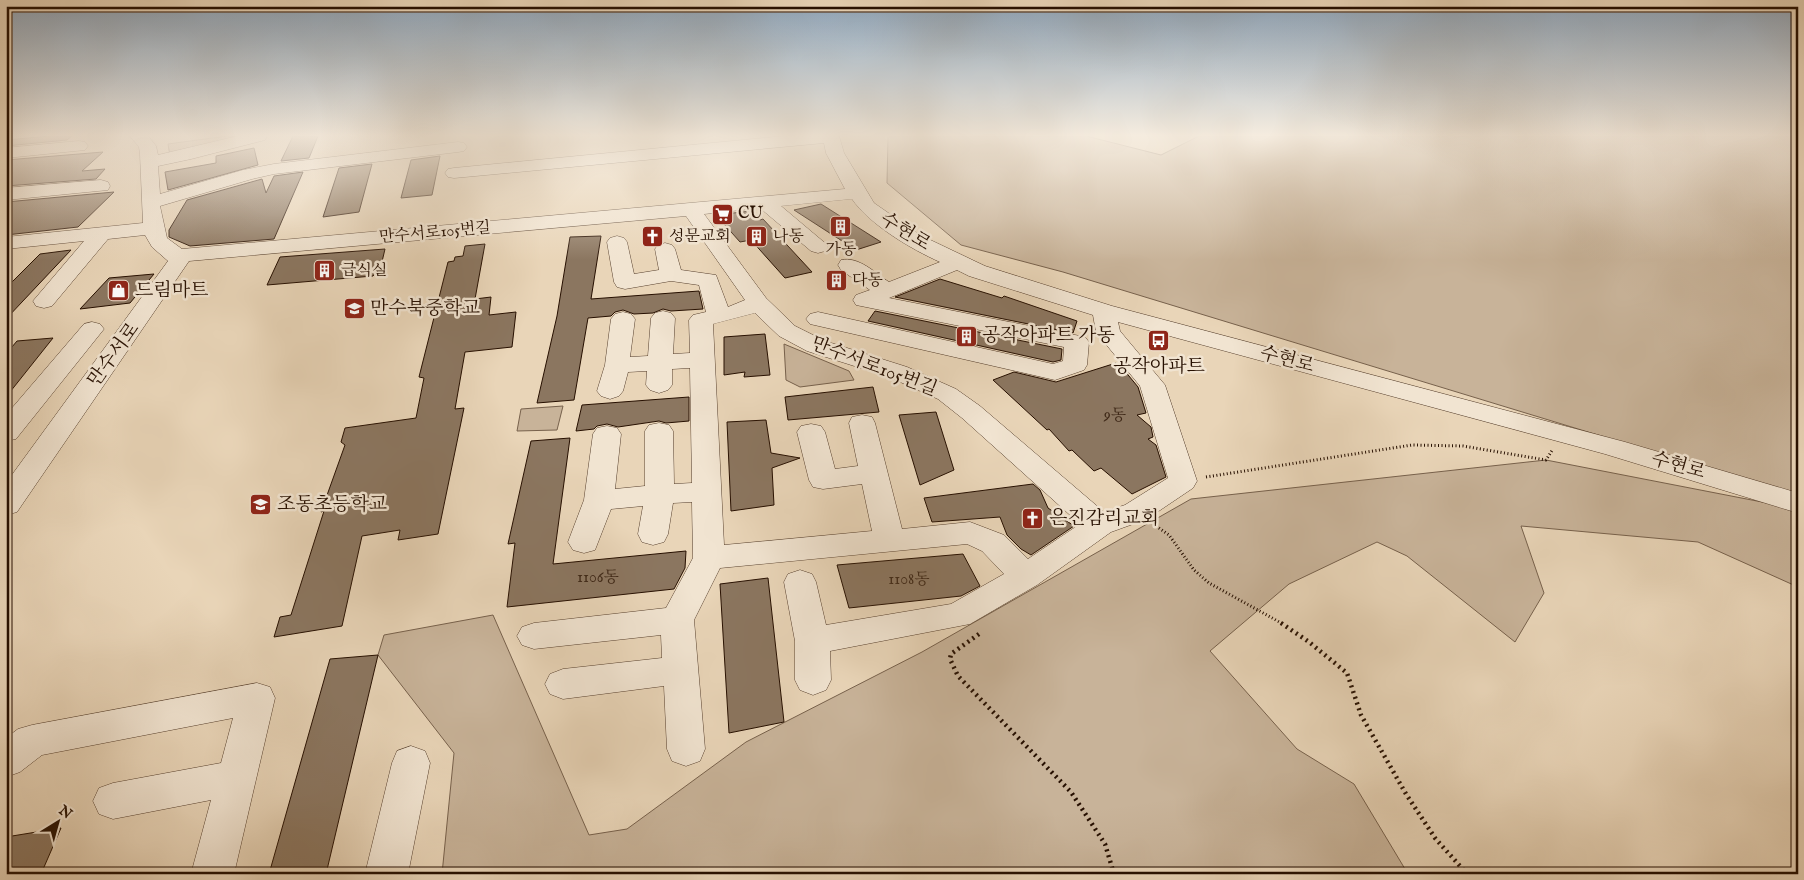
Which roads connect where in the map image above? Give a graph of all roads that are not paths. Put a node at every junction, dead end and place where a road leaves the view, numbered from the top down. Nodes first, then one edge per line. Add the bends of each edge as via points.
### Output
1 (151, 177) edge
2 (239, 177) edge
3 (453, 177) edge
4 (470, 177) edge
5 (848, 177) edge
6 (101, 186) dead end
7 (857, 193) junction
8 (6, 194) edge
9 (152, 202) junction
10 (764, 202) junction
11 (692, 210) junction
12 (154, 228) junction
13 (102, 234) junction
14 (617, 242) dead end
15 (6, 243) edge
16 (818, 247) dead end
17 (665, 248) dead end
18 (178, 256) junction
19 (958, 262) junction
20 (849, 265) dead end
21 (671, 275) junction
22 (887, 291) junction
23 (866, 300) junction
24 (44, 301) dead end
25 (758, 303) junction
26 (1104, 311) junction
27 (719, 316) junction
28 (663, 318) dead end
29 (623, 319) dead end
30 (818, 319) junction
31 (92, 329) dead end
32 (787, 331) junction
33 (702, 360) junction
34 (617, 365) junction
35 (660, 374) junction
36 (610, 391) dead end
37 (862, 422) dead end
38 (659, 431) dead end
39 (811, 432) dead end
40 (6, 433) edge
41 (607, 434) dead end
42 (874, 473) junction
43 (707, 491) junction
44 (660, 495) junction
45 (599, 500) junction
46 (1798, 503) edge
47 (6, 505) edge
48 (1100, 525) junction
49 (653, 534) dead end
50 (890, 541) junction
51 (584, 542) dead end
52 (709, 558) junction
53 (1026, 577) junction
54 (800, 582) dead end
55 (677, 620) junction
56 (534, 636) dead end
57 (812, 641) junction
58 (680, 670) junction
59 (813, 680) dead end
60 (563, 684) dead end
61 (686, 749) dead end
62 (6, 760) edge
63 (411, 763) dead end
64 (237, 776) junction
65 (112, 801) dead end
66 (208, 873) edge
67 (386, 874) edge

1 - 9 street
2 - 9 street
3 - 4 street via 452,181
5 - 7 street, 수현로
6 - 8 street
7 - 10 street, 만수서로105번길
7 - 19 street, 수현로 via 867,207 888,222
9 - 12 street
10 - 11 street, 만수서로105번길
10 - 16 street
11 - 18 street, 만수서로105번길
11 - 25 street, 만수서로105번길
12 - 13 street
12 - 18 street via 161,244
13 - 15 street
13 - 24 street
14 - 21 street via 625,282
17 - 21 street
18 - 47 street, 만수서로 via 177,267
19 - 22 street
19 - 26 street, 수현로
20 - 22 street
21 - 27 street via 708,280
22 - 23 street
23 - 30 street
23 - 30 street via 1077,342 1075,365 1055,372
25 - 27 street
25 - 32 street, 만수서로105번길
26 - 46 street, 수현로 via 1561,433
26 - 48 street via 1108,332 1152,385 1183,481 1136,512
27 - 33 street via 701,320
28 - 35 street
29 - 34 street
30 - 32 street
31 - 40 street
32 - 48 street, 만수서로105번길 via 816,346 898,372 947,394
33 - 35 street
33 - 43 street
34 - 35 street
34 - 36 street
37 - 42 street
38 - 44 street
39 - 42 street via 823,480
41 - 45 street
42 - 50 street
43 - 44 street
43 - 52 street
44 - 45 street
44 - 49 street
45 - 51 street
48 - 53 street
50 - 52 street
50 - 53 street via 970,533 992,544
52 - 55 street
53 - 57 street via 958,615
54 - 57 street
55 - 56 street
55 - 58 street
57 - 59 street
58 - 60 street
58 - 61 street
62 - 64 street via 32,741 257,698
63 - 67 street
64 - 65 street
64 - 66 street

